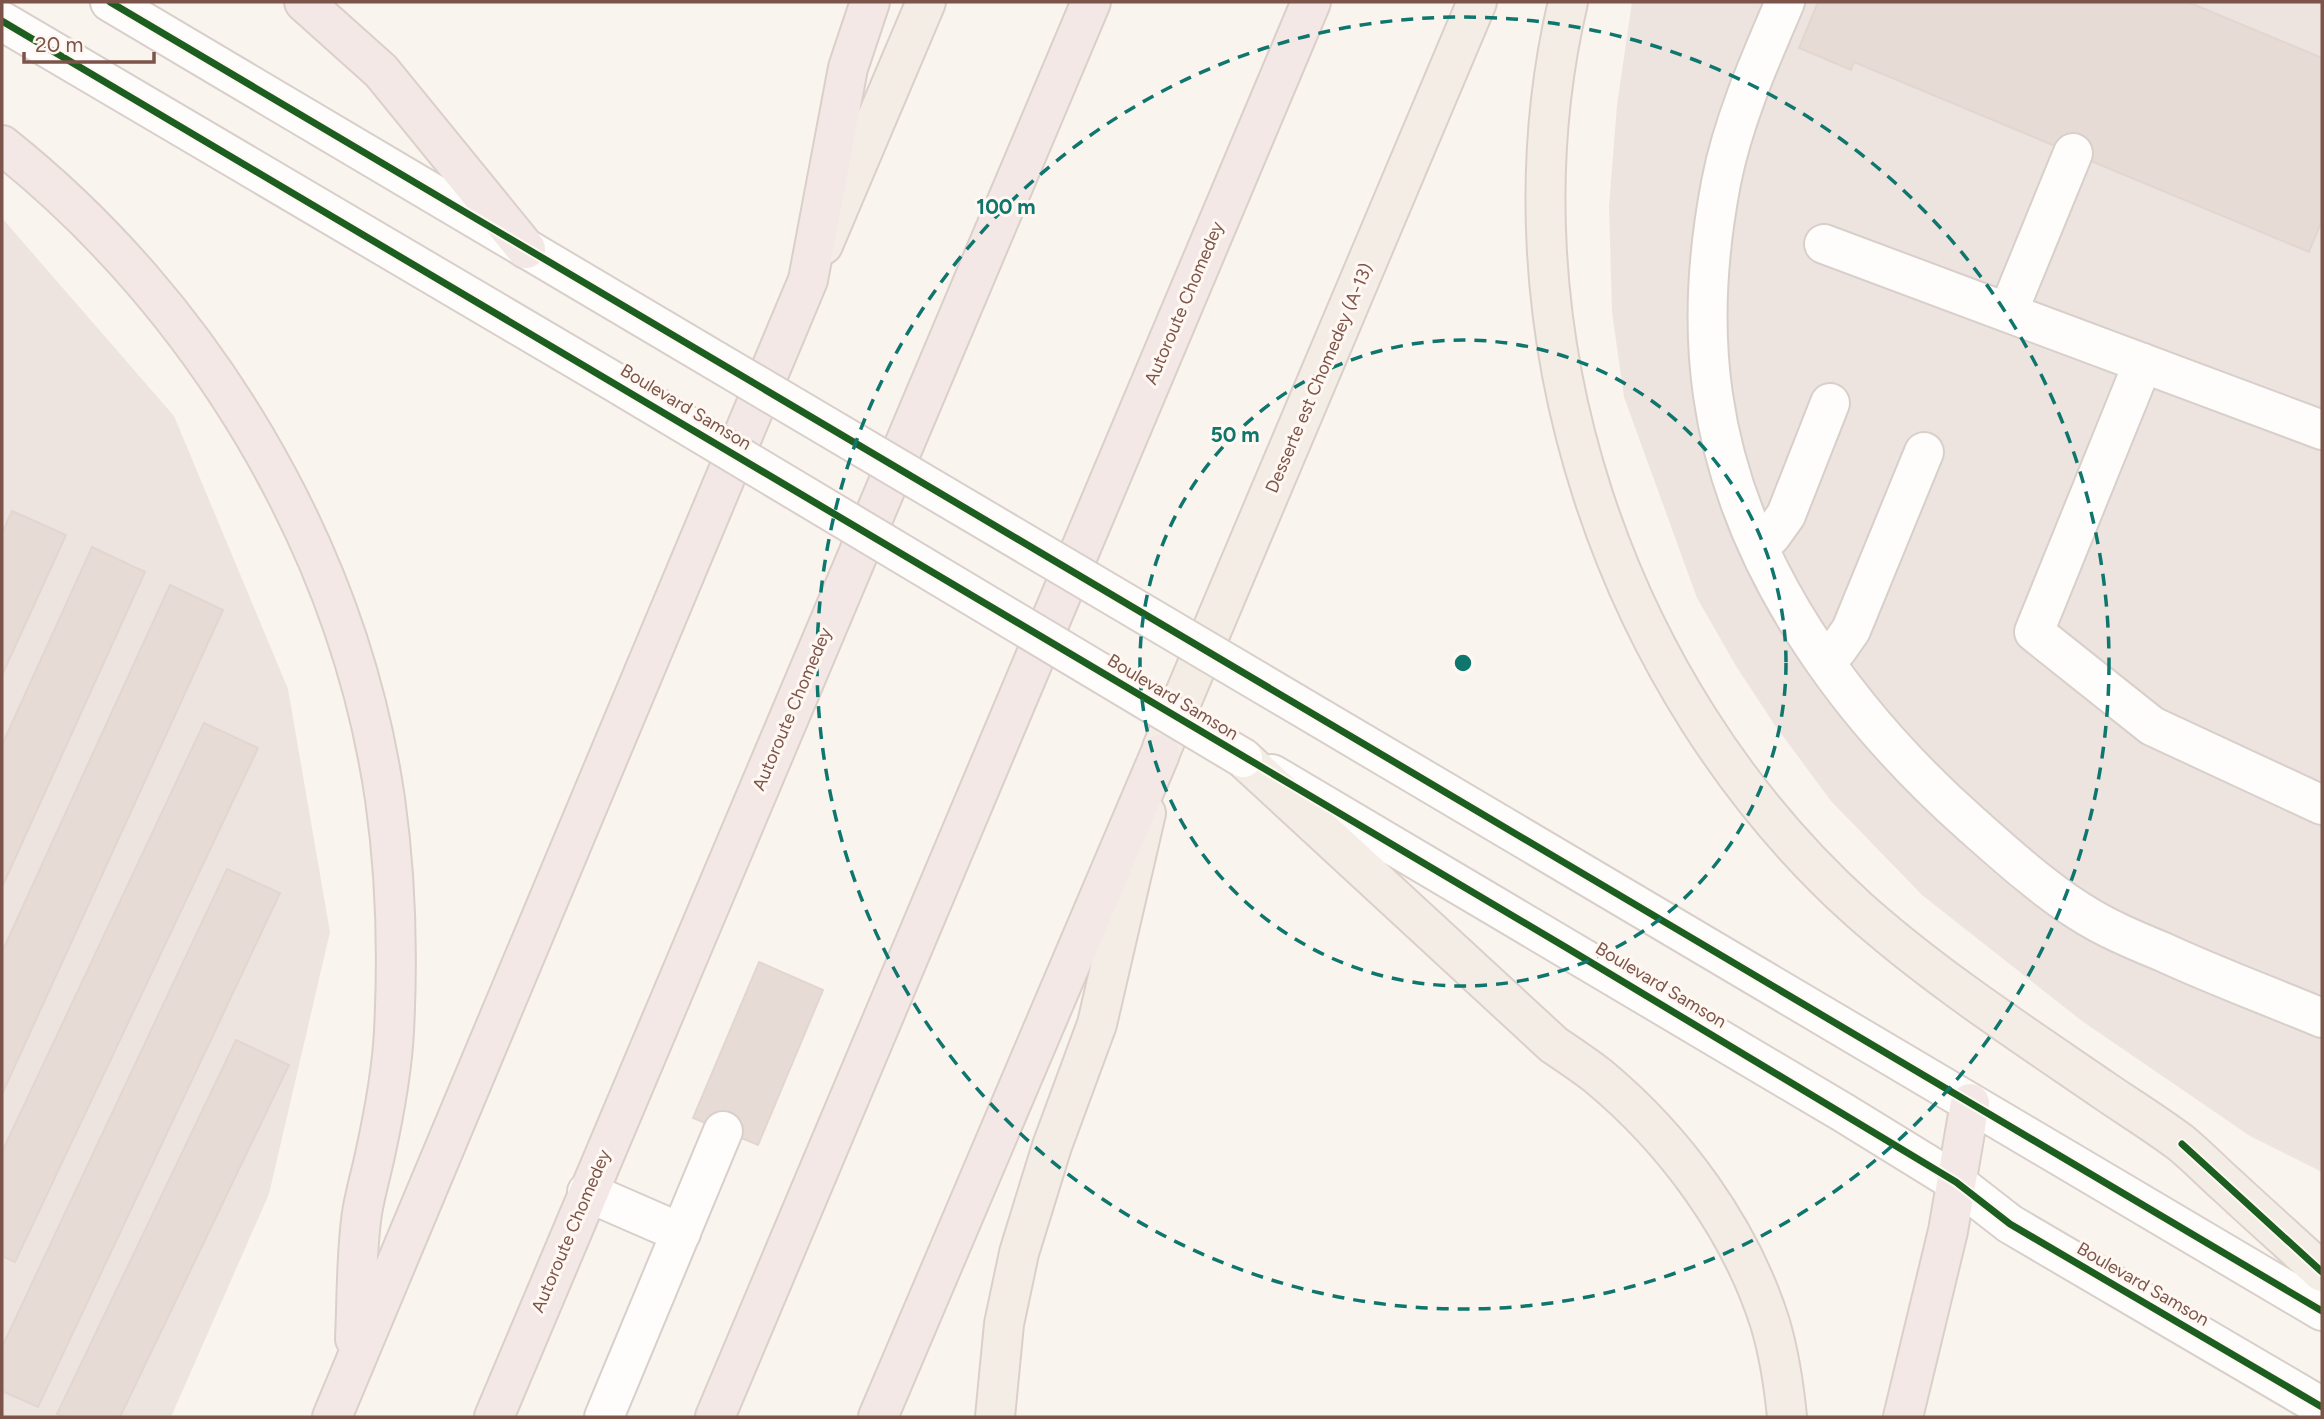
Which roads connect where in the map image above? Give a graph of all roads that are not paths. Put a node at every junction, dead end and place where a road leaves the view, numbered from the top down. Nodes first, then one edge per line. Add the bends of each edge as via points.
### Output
1 (110, 2) edge
2 (304, 2) edge
3 (870, 2) edge
4 (926, 2) edge
5 (1091, 2) edge
6 (1311, 2) edge
7 (1477, 2) edge
8 (1568, 2) edge
9 (1785, 2) edge
10 (2, 21) edge
11 (2, 145) edge
12 (2073, 153) dead end
13 (1824, 244) dead end
14 (526, 248) junction
15 (808, 280) junction
16 (2008, 312) junction
17 (2143, 363) junction
18 (1830, 403) dead end
19 (2322, 430) edge
20 (1924, 452) dead end
21 (1758, 544) junction
22 (1825, 662) junction
23 (1160, 754) junction
24 (1243, 758) joint
25 (1288, 791) junction
26 (2321, 800) edge
27 (2322, 1018) edge
28 (1970, 1103) junction
29 (723, 1131) dead end
30 (1956, 1182) junction
31 (587, 1192) junction
32 (681, 1233) junction
33 (2322, 1272) edge
34 (2322, 1311) edge
35 (354, 1366) junction
36 (2322, 1407) edge
37 (332, 1417) edge
38 (494, 1417) edge
39 (604, 1417) edge
40 (715, 1417) edge
41 (878, 1417) edge
42 (995, 1417) edge
43 (1787, 1417) edge
44 (1903, 1417) edge

1 - 14 street
2 - 14 highway via 381,71
3 - 15 highway via 848,68
4 - 15 main road
5 - 31 highway, Autoroute Chomedey
6 - 40 highway, Autoroute Chomedey
7 - 23 main road, Desserte est Chomedey (A-13)
8 - 33 main road via 1548,153 1548,261 1557,342 1572,420 1598,510 1631,594 1667,667 1765,814 1860,911 1993,1013 2182,1144
9 - 21 street via 1734,132 1721,182 1709,294 1713,395 1736,491
10 - 24 street, Boulevard Samson, bridge
11 - 35 highway via 116,249 233,399 284,490 327,586 363,694 385,797 397,937 390,1070 362,1213
12 - 16 street
13 - 16 street
14 - 28 street, bridge
15 - 35 highway
16 - 17 street
17 - 19 street
17 - 26 street via 2034,632 2152,726
18 - 21 street via 1787,515 1772,536
20 - 22 street via 1851,630
21 - 22 street
22 - 27 street via 1853,702 1929,787 2031,876 2080,912 2196,967
23 - 41 highway
23 - 42 main road, Desserte est Chomedey (A-13) via 1097,1024 1019,1253 1004,1324
24 - 25 main road
25 - 30 street, Boulevard Samson via 1579,954
25 - 43 main road via 1554,1045 1597,1075 1666,1142 1709,1200 1744,1260 1770,1323
28 - 30 highway
28 - 34 street
29 - 32 street
30 - 36 street, Boulevard Samson via 2010,1224
30 - 44 highway
31 - 32 street
31 - 38 highway, Autoroute Chomedey
32 - 39 street
35 - 37 highway

